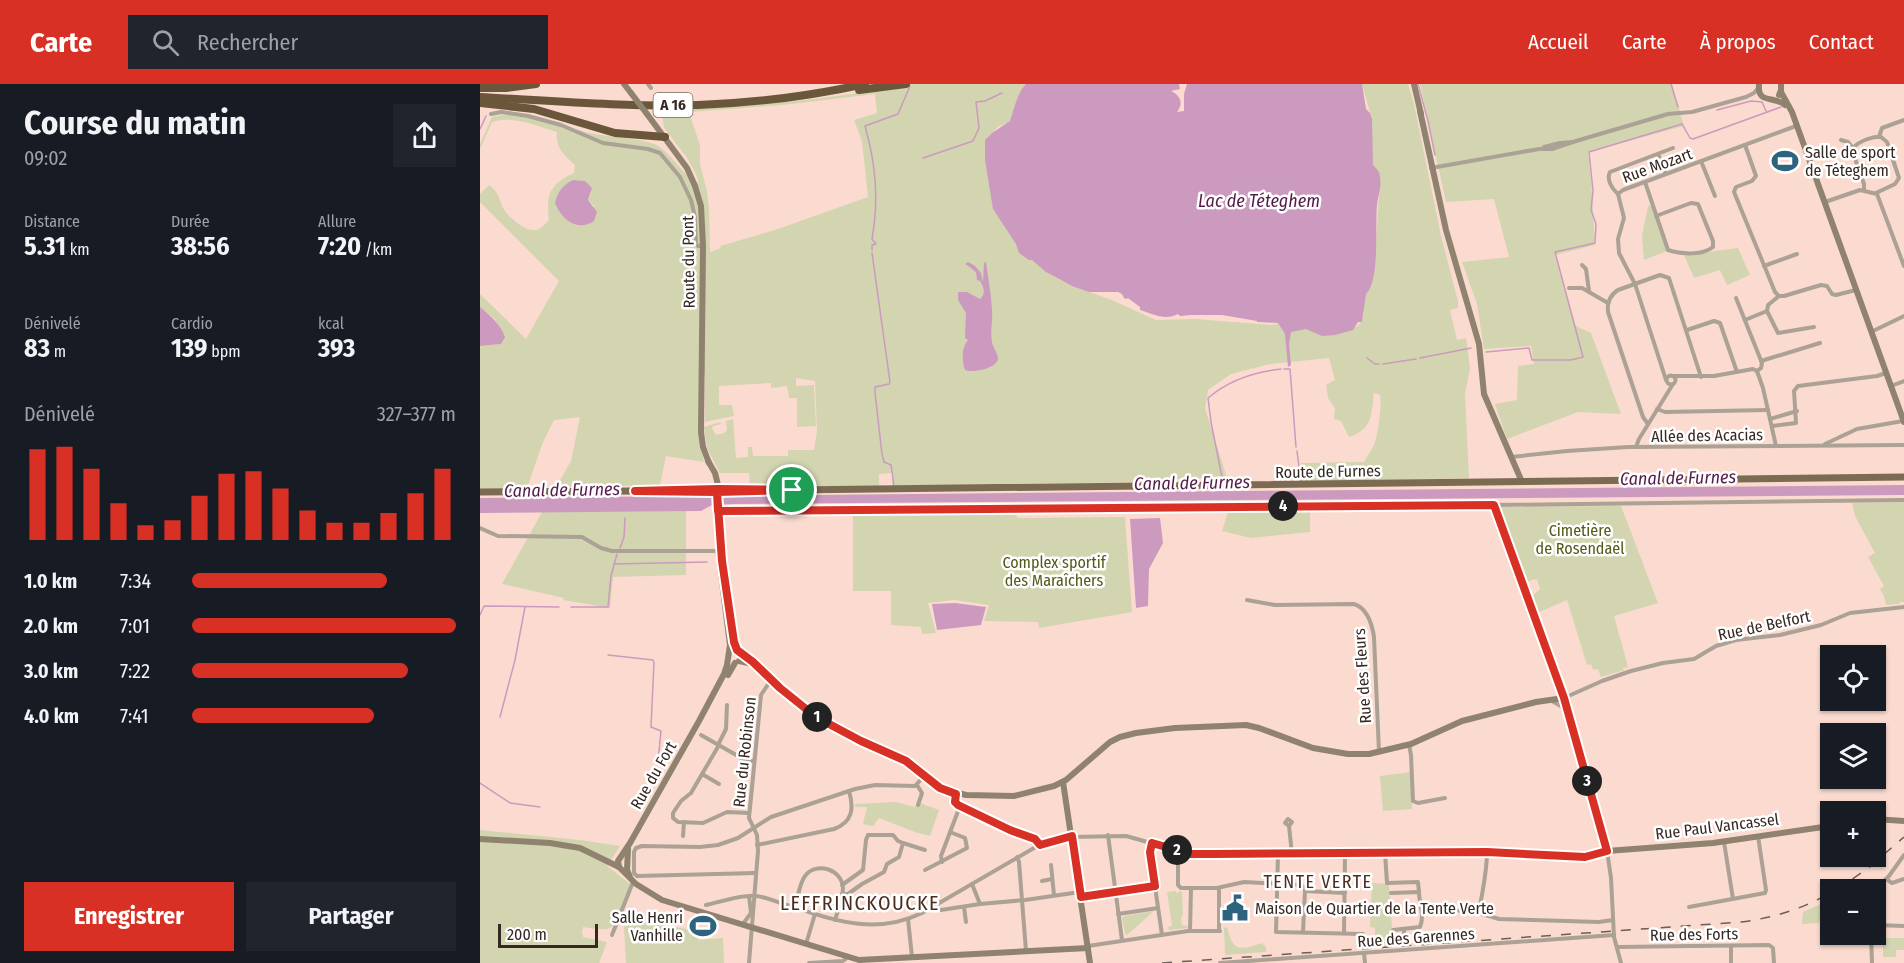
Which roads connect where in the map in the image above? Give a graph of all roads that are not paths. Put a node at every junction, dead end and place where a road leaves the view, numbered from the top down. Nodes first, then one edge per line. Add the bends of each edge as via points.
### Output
1 (536, 84) edge
2 (624, 84) edge
3 (840, 84) edge
4 (865, 84) edge
5 (906, 84) edge
6 (1412, 84) edge
7 (1781, 84) edge
8 (1759, 86) edge
9 (480, 90) edge
10 (1781, 92) junction
11 (814, 94) junction
12 (480, 97) edge
13 (1746, 97) junction
14 (1764, 98) junction
15 (1774, 99) junction
16 (480, 103) edge
17 (491, 114) dead end
18 (1904, 120) edge
19 (656, 126) junction
20 (1796, 126) junction
21 (648, 135) junction
22 (665, 137) junction
23 (1879, 137) junction
24 (1841, 140) dead end
25 (1745, 145) junction
26 (1673, 148) dead end
27 (1853, 149) junction
28 (1658, 154) junction
29 (1701, 161) junction
30 (1433, 168) junction
31 (1666, 174) junction
32 (1645, 182) junction
33 (1864, 190) junction
34 (1876, 193) junction
35 (1618, 194) junction
36 (1715, 196) dead end
37 (1824, 203) junction
38 (1656, 216) junction
39 (703, 246) junction
40 (1797, 254) dead end
41 (1582, 265) dead end
42 (1904, 266) edge
43 (1764, 267) junction
44 (1635, 284) junction
45 (1569, 288) dead end
46 (1856, 290) junction
47 (1589, 291) junction
48 (1779, 296) junction
49 (1736, 298) dead end
50 (1608, 303) junction
51 (1767, 311) junction
52 (1904, 316) edge
53 (1745, 320) junction
54 (1814, 327) dead end
55 (1687, 330) junction
56 (1871, 332) junction
57 (1820, 343) dead end
58 (1761, 362) junction
59 (1757, 371) junction
60 (1737, 372) junction
61 (1886, 373) junction
62 (1688, 377) junction
63 (1701, 377) junction
64 (1669, 379) junction
65 (1904, 381) edge
66 (1674, 383) junction
67 (1891, 386) junction
68 (1663, 399) junction
69 (1657, 409) junction
70 (1768, 410) junction
71 (1797, 411) junction
72 (1770, 419) junction
73 (1904, 421) edge
74 (1648, 424) junction
75 (1772, 426) junction
76 (1834, 439) junction
77 (1820, 445) junction
78 (1835, 445) junction
79 (1904, 445) edge
80 (1776, 446) junction
81 (1636, 447) junction
82 (1511, 457) junction
83 (1904, 478) edge
84 (1522, 482) junction
85 (717, 491) junction
86 (480, 492) edge
87 (1904, 500) edge
88 (1495, 505) junction
89 (717, 510) junction
90 (480, 528) edge
91 (717, 550) junction
92 (722, 561) junction
93 (1248, 600) dead end
94 (1904, 607) edge
95 (729, 655) junction
96 (738, 657) junction
97 (771, 680) junction
98 (1564, 698) junction
99 (1551, 700) junction
100 (727, 705) dead end
101 (1567, 710) junction
102 (699, 721) junction
103 (700, 735) dead end
104 (718, 745) junction
105 (1409, 745) junction
106 (1379, 753) junction
107 (754, 761) junction
108 (702, 774) junction
109 (927, 778) junction
110 (1063, 782) junction
111 (719, 784) dead end
112 (917, 785) junction
113 (849, 791) junction
114 (956, 794) junction
115 (1445, 798) dead end
116 (918, 805) dead end
117 (960, 806) junction
118 (749, 813) junction
119 (1886, 820) edge
120 (1904, 821) edge
121 (684, 822) junction
122 (1289, 826) dead end
123 (1820, 827) edge
124 (754, 829) junction
125 (950, 832) junction
126 (1108, 835) junction
127 (683, 836) dead end
128 (1072, 836) junction
129 (1758, 836) junction
130 (480, 840) edge
131 (1724, 841) junction
132 (630, 843) junction
133 (903, 843) junction
134 (1152, 843) junction
135 (757, 845) junction
136 (1040, 845) junction
137 (926, 850) dead end
138 (1179, 851) junction
139 (1607, 851) junction
140 (1487, 852) junction
141 (1385, 853) junction
142 (1278, 854) junction
143 (1292, 854) junction
144 (1344, 854) junction
145 (1904, 855) edge
146 (1017, 857) junction
147 (942, 861) junction
148 (629, 863) junction
149 (619, 864) junction
150 (1051, 866) dead end
151 (925, 870) dead end
152 (756, 873) junction
153 (1052, 879) junction
154 (1885, 879) edge
155 (1904, 879) edge
156 (634, 880) junction
157 (1886, 880) edge
158 (1042, 881) dead end
159 (972, 884) junction
160 (1279, 884) junction
161 (842, 885) junction
162 (1155, 886) junction
163 (1191, 888) junction
164 (1219, 888) junction
165 (1305, 891) junction
166 (1115, 892) junction
167 (1419, 892) junction
168 (1345, 893) junction
169 (1391, 893) dead end
170 (842, 894) junction
171 (1080, 894) junction
172 (1054, 895) junction
173 (752, 896) junction
174 (1733, 899) junction
175 (1022, 900) junction
176 (980, 904) junction
177 (706, 905) dead end
178 (933, 906) junction
179 (1422, 906) junction
180 (964, 907) junction
181 (1689, 907) dead end
182 (795, 908) junction
183 (1158, 908) junction
184 (1479, 913) junction
185 (815, 914) junction
186 (1118, 914) junction
187 (908, 919) junction
188 (835, 920) junction
189 (1613, 920) junction
190 (966, 922) dead end
191 (742, 924) junction
192 (1886, 925) edge
193 (1904, 926) edge
194 (752, 927) junction
195 (1404, 929) junction
196 (1393, 930) dead end
197 (1191, 931) junction
198 (1303, 932) junction
199 (1344, 933) junction
200 (1363, 934) dead end
201 (612, 935) dead end
202 (1162, 935) junction
203 (1614, 935) junction
204 (1404, 939) dead end
205 (1122, 940) junction
206 (806, 944) junction
207 (1871, 945) edge
208 (1731, 946) junction
209 (1088, 947) junction
210 (1617, 947) junction
211 (1026, 952) junction
212 (1364, 953) junction
213 (912, 954) junction
214 (848, 957) junction
215 (1266, 961) edge
216 (749, 963) edge
217 (809, 963) edge
218 (1090, 963) edge
219 (1220, 963) edge
220 (1365, 963) edge
221 (1621, 963) edge
222 (1731, 963) edge
223 (1774, 963) edge
224 (1872, 963) edge

1 - 9 highway
2 - 19 main road, Route du Pont, bridge
3 - 9 highway, A 16 via 760,96 682,100
4 - 11 highway, A 16
5 - 11 highway
6 - 30 main road
7 - 10 main road
8 - 13 street
8 - 14 main road
10 - 15 main road
10 - 20 main road
11 - 12 highway, A 16 via 681,105
13 - 14 street
13 - 30 street via 1694,112 1668,114 1561,147
14 - 15 main road
15 - 20 main road via 1785,105
16 - 21 highway via 529,108 607,131
17 - 39 street via 528,116 557,123 603,143 659,152 684,184 695,213 696,244
18 - 23 street via 1882,128
19 - 21 highway
19 - 22 main road, Route du Pont
20 - 25 street, Rue Mozart
20 - 37 main road
21 - 22 highway
22 - 39 main road, Route du Pont via 695,186 702,214
23 - 27 street via 1856,144
23 - 34 street via 1886,141 1899,178
24 - 27 street
25 - 29 street, Rue Mozart
25 - 43 street via 1756,176 1734,192
26 - 28 street
27 - 33 street
28 - 31 street
28 - 35 street via 1611,172 1608,178
29 - 31 street, Rue Mozart
29 - 36 street
30 - 82 main road via 1479,344 1484,394
31 - 32 street, Rue Mozart
32 - 35 street, Rue Mozart
32 - 38 street
33 - 34 street
33 - 37 street
34 - 42 street
35 - 44 street, Rue Mozart via 1624,218 1618,249
37 - 46 main road
38 - 38 street via 1697,204 1713,248 1688,253 1670,251
39 - 85 main road, Route du Pont via 701,432 703,449 716,475
40 - 43 street
41 - 47 street
43 - 48 street
44 - 50 street via 1616,292
44 - 55 street via 1660,274 1669,278
44 - 64 street, Rue Mozart
45 - 47 street
46 - 48 street via 1836,296 1822,285
46 - 56 main road
47 - 50 street
48 - 51 street via 1769,303
49 - 53 street
50 - 74 street via 1632,387
51 - 53 street
51 - 54 street via 1779,333
52 - 56 street
53 - 58 street
55 - 60 street via 1714,321 1720,323
55 - 63 street
56 - 61 main road
57 - 58 street
58 - 59 street
59 - 60 street
59 - 70 street
60 - 63 street
61 - 67 main road
61 - 71 street via 1798,386 1794,391
62 - 63 street
62 - 64 street
62 - 66 street
64 - 66 street
64 - 66 street via 1675,378
64 - 68 street
65 - 67 street
66 - 68 street
67 - 73 main road
68 - 69 street
69 - 70 street
69 - 74 street
70 - 72 street
71 - 72 street
71 - 75 street via 1796,424
72 - 75 street
73 - 76 street via 1861,428
74 - 81 street
75 - 80 street
76 - 77 street
76 - 78 street
77 - 78 street, Allée des Acacias
77 - 80 street, Allée des Acacias
78 - 79 street, Allée des Acacias
80 - 81 street, Allée des Acacias
81 - 82 street, Allée des Acacias
82 - 84 main road
83 - 84 main road, Route de Furnes
84 - 85 main road, Route de Furnes
85 - 86 main road, Route de Furnes
85 - 89 main road, Route du Pont
87 - 88 street
88 - 89 street
88 - 98 street
89 - 91 main road
89 - 92 main road
90 - 91 street via 496,536 580,536 609,550
91 - 92 street
91 - 95 main road
92 - 96 main road
93 - 106 street, Rue des Fleurs via 1275,605 1352,604 1364,610 1374,637
94 - 98 street, Rue de Belfort via 1847,614 1780,636 1734,640 1694,659 1631,671
95 - 96 main road
95 - 96 main road
95 - 102 main road, Rue du Fort via 724,675
96 - 97 main road
96 - 102 main road, Rue du Fort
97 - 107 street, Rue du Robinson via 761,694
97 - 109 main road via 818,718 906,761
98 - 99 main road
98 - 101 main road
99 - 101 street
99 - 105 main road via 1462,721
100 - 104 street via 726,729
101 - 139 main road
102 - 132 main road, Rue du Fort
103 - 104 street
104 - 107 street
104 - 108 street
105 - 106 main road
105 - 115 street via 1414,802
106 - 110 main road via 1357,755 1319,749 1248,725 1170,729 1114,740
107 - 118 street, Rue du Robinson
108 - 111 street
108 - 121 street via 673,814 676,821
109 - 112 street
109 - 114 main road
110 - 114 main road via 1014,796
110 - 128 main road
112 - 113 street via 875,785
112 - 116 street via 922,793
113 - 124 street via 772,816
113 - 135 street via 851,813 840,827
114 - 117 street via 955,802
117 - 125 street
117 - 136 street via 1035,839
118 - 121 street via 727,812 704,822
118 - 124 street, Rue du Robinson
119 - 120 main road
121 - 127 street
122 - 143 street
123 - 129 main road, Rue Paul Vancassel
124 - 135 street, Rue du Robinson
124 - 148 street via 713,846 640,846
125 - 147 street
125 - 147 street via 965,838 967,847
126 - 128 street
126 - 134 street
126 - 166 street
128 - 136 street
128 - 171 main road
129 - 131 main road, Rue Paul Vancassel
129 - 174 street via 1766,893
130 - 149 main road via 569,845
131 - 139 main road, Rue Paul Vancassel
131 - 174 street
132 - 148 main road, Rue du Fort
132 - 149 main road, Rue du Fort
133 - 137 street
133 - 161 street via 893,835 868,835 863,870
133 - 170 street via 901,854 886,865 884,872
134 - 138 street
134 - 162 street
135 - 152 street, Rue du Robinson
136 - 146 street
138 - 142 street
138 - 163 street via 1178,886
139 - 140 street via 1585,857
139 - 189 street
140 - 141 street
140 - 184 street
141 - 144 street
141 - 167 street via 1387,883 1418,882
142 - 143 street
142 - 160 street
143 - 144 street
144 - 168 street
145 - 154 street
146 - 159 street
146 - 175 street
147 - 151 street
148 - 149 main road via 624,868
148 - 156 main road via 627,872
149 - 156 main road
150 - 153 street
152 - 156 street
152 - 173 street, Rue du Robinson
153 - 158 street
153 - 172 street
155 - 157 street via 1892,883
156 - 191 main road via 662,900
156 - 201 street
159 - 176 street
159 - 178 street
160 - 164 street via 1244,882
160 - 165 street via 1302,885
160 - 198 street via 1276,932
161 - 170 street
161 - 182 street via 838,875 830,870 811,870 802,881
162 - 166 street
162 - 183 street
163 - 164 street
163 - 197 street
164 - 197 street via 1220,931
165 - 168 street
165 - 198 street
166 - 171 street
166 - 186 street
167 - 169 street
167 - 179 street
168 - 199 street
170 - 188 street
171 - 172 street
171 - 209 main road
172 - 175 street
173 - 177 street
173 - 182 street
173 - 191 street via 749,918
173 - 194 street
174 - 181 street
175 - 176 street
175 - 211 street
176 - 180 street
178 - 180 street via 940,910
178 - 187 street
179 - 184 street
179 - 195 street via 1421,927
180 - 190 street
182 - 185 street
183 - 186 street
183 - 202 street
184 - 189 street via 1500,919
185 - 188 street
185 - 206 street
186 - 205 street
187 - 188 street via 871,925
187 - 213 street
189 - 203 street
191 - 194 main road
192 - 193 street
194 - 206 main road
194 - 216 street
195 - 196 street
195 - 204 street
197 - 202 street
198 - 199 street
199 - 200 street
202 - 205 street
203 - 210 street
203 - 212 street, Rue des Garennes
205 - 209 street
206 - 214 main road
207 - 224 street
208 - 210 street, Rue des Forts
208 - 222 street
208 - 223 street, Rue des Forts via 1772,946
209 - 211 main road
209 - 218 main road
210 - 221 street
211 - 213 main road
212 - 215 street, Rue des Garennes
212 - 220 street
213 - 214 main road via 862,960
214 - 217 street via 843,961
215 - 219 street, Rue des Garennes

